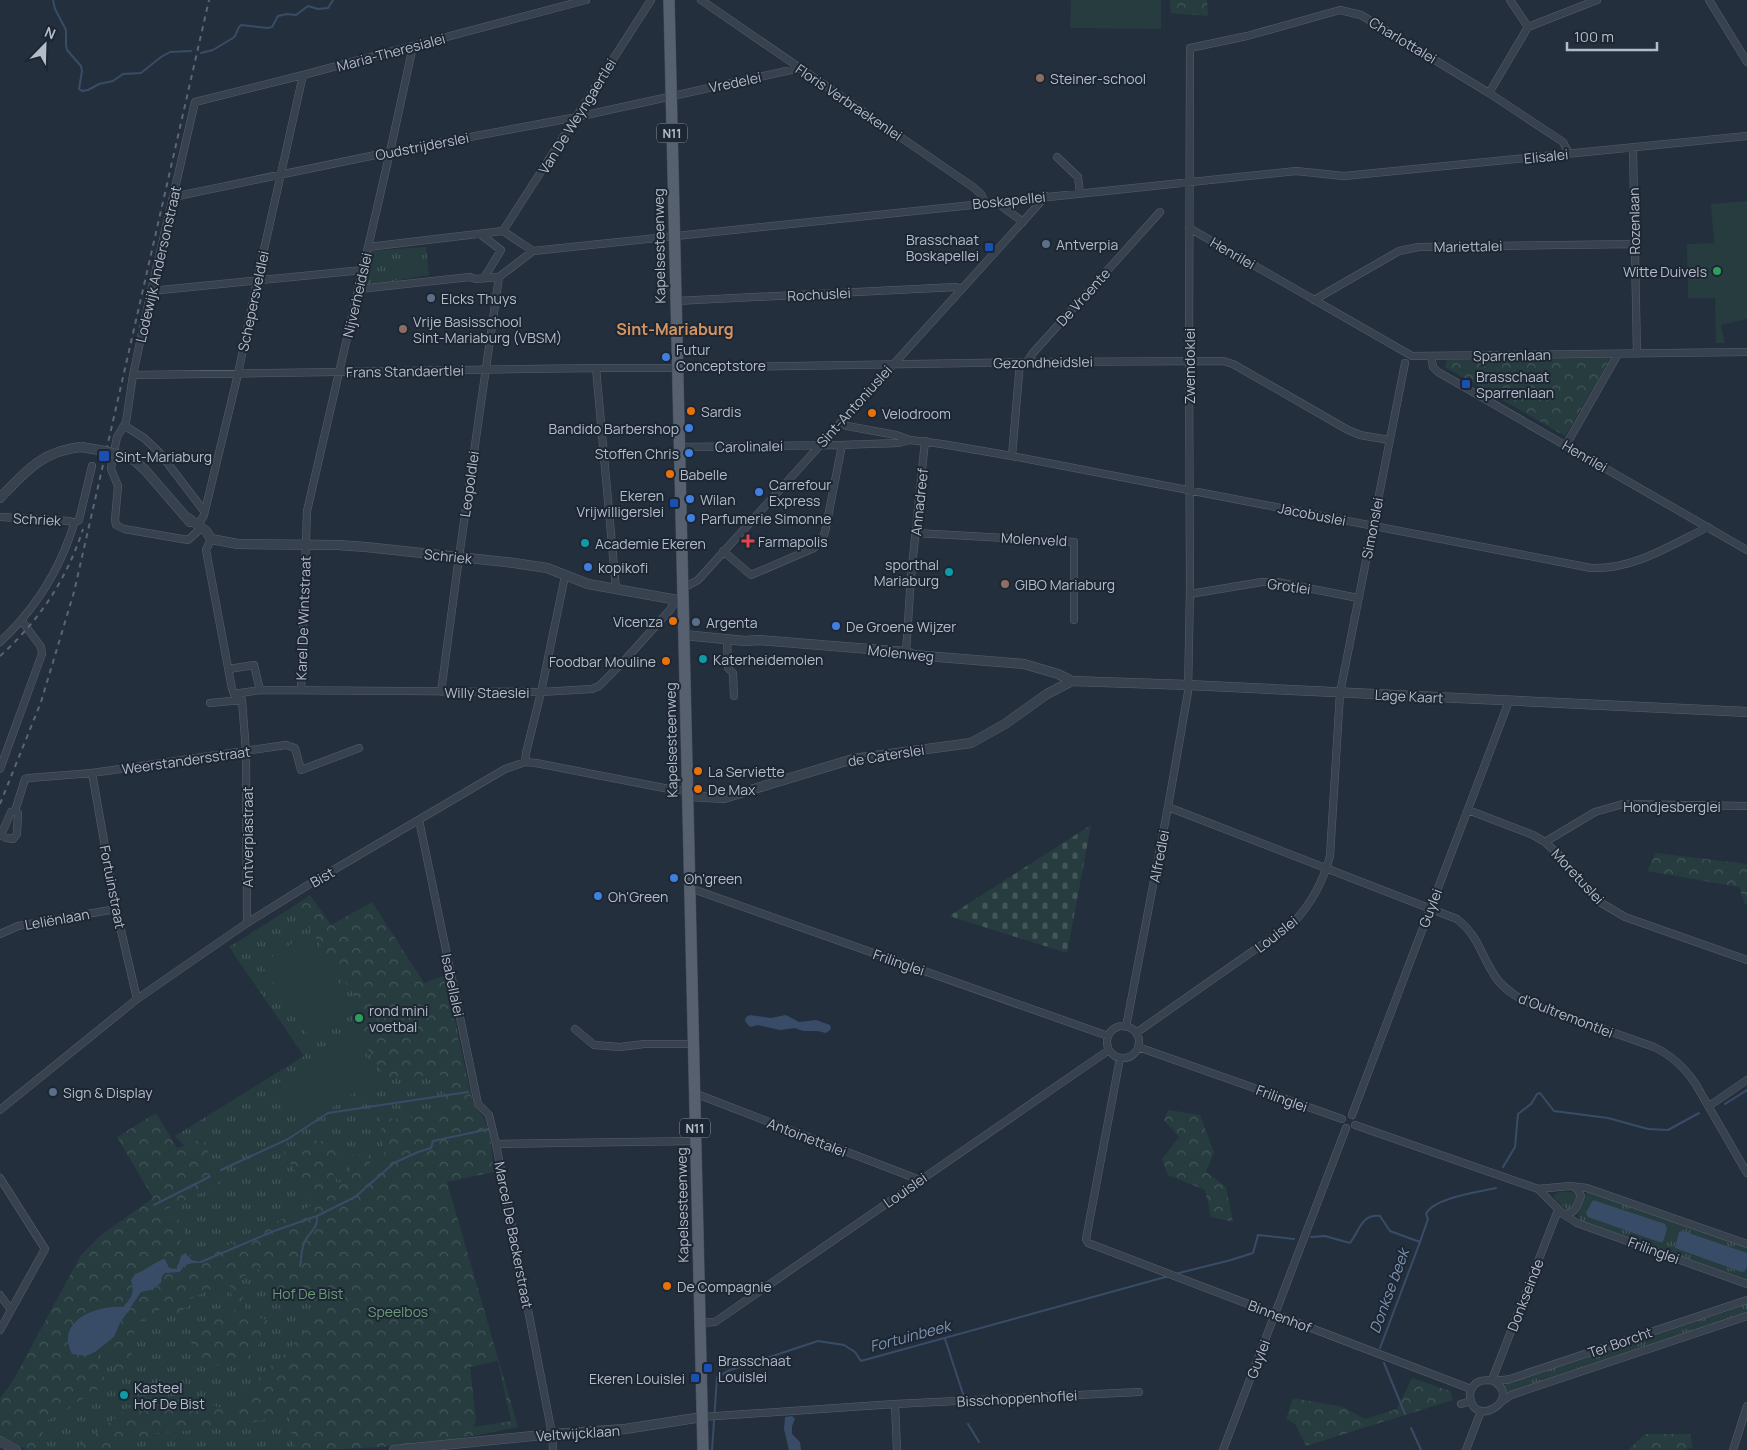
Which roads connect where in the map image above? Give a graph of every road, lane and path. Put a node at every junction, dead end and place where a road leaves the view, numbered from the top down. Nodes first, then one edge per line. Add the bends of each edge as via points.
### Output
1 (586, 0) edge
2 (650, 0) edge
3 (669, 0) edge
4 (701, 0) edge
5 (1510, 0) edge
6 (1597, 0) edge
7 (1709, 0) edge
8 (1528, 27) junction
9 (413, 46) junction
10 (1747, 62) edge
11 (1190, 63) joint
12 (800, 68) junction
13 (303, 75) junction
14 (1489, 93) junction
15 (671, 96) junction
16 (195, 102) joint
17 (577, 117) junction
18 (1747, 136) edge
19 (1633, 148) junction
20 (390, 152) junction
21 (1569, 154) junction
22 (1057, 157) dead end
23 (280, 175) junction
24 (1344, 176) joint
25 (1189, 182) junction
26 (1080, 193) junction
27 (1046, 196) junction
28 (173, 197) junction
29 (996, 202) junction
30 (985, 203) junction
31 (1160, 212) dead end
32 (1023, 222) junction
33 (1189, 228) junction
34 (504, 231) junction
35 (480, 234) junction
36 (674, 236) junction
37 (1635, 244) junction
38 (368, 247) junction
39 (533, 251) junction
40 (363, 270) junction
41 (499, 277) junction
42 (484, 278) junction
43 (257, 281) junction
44 (359, 288) junction
45 (962, 289) junction
46 (151, 292) junction
47 (1314, 300) junction
48 (676, 301) junction
49 (1747, 352) edge
50 (1407, 354) joint
51 (1618, 354) junction
52 (1637, 354) junction
53 (1430, 356) junction
54 (1189, 360) junction
55 (1024, 362) junction
56 (1405, 363) dead end
57 (893, 364) junction
58 (596, 368) junction
59 (677, 368) junction
60 (485, 370) junction
61 (340, 372) junction
62 (134, 374) junction
63 (238, 374) junction
64 (840, 423) junction
65 (124, 426) junction
66 (910, 440) junction
67 (1389, 440) junction
68 (924, 441) junction
69 (819, 445) junction
70 (842, 445) junction
71 (1566, 446) junction
72 (679, 447) junction
73 (1012, 456) junction
74 (92, 466) dead end
75 (1189, 490) junction
76 (0, 498) edge
77 (204, 511) junction
78 (0, 517) edge
79 (74, 523) junction
80 (1373, 526) junction
81 (1708, 527) junction
82 (198, 528) junction
83 (916, 533) junction
84 (210, 538) junction
85 (305, 545) junction
86 (1747, 550) edge
87 (723, 551) junction
88 (459, 557) junction
89 (566, 576) junction
90 (682, 585) junction
91 (616, 589) junction
92 (1190, 594) junction
93 (1358, 598) junction
94 (679, 600) junction
95 (1074, 620) dead end
96 (22, 621) junction
97 (684, 635) junction
98 (727, 640) junction
99 (0, 642) edge
100 (906, 652) junction
101 (229, 669) junction
102 (1072, 681) junction
103 (1188, 685) junction
104 (260, 690) junction
105 (301, 690) junction
106 (441, 692) junction
107 (541, 692) junction
108 (1340, 693) junction
109 (234, 694) junction
110 (734, 696) dead end
111 (242, 700) junction
112 (1509, 700) junction
113 (210, 703) dead end
114 (1747, 712) edge
115 (358, 748) dead end
116 (246, 752) junction
117 (525, 762) junction
118 (0, 769) edge
119 (92, 773) junction
120 (687, 793) junction
121 (1747, 806) edge
122 (1168, 807) junction
123 (1468, 810) junction
124 (15, 811) dead end
125 (419, 820) junction
126 (1546, 842) junction
127 (1327, 868) junction
128 (690, 888) junction
129 (1430, 908) junction
130 (116, 909) junction
131 (247, 923) junction
132 (0, 934) edge
133 (1747, 960) edge
134 (137, 999) junction
135 (1126, 1027) junction
136 (575, 1029) dead end
137 (1136, 1033) junction
138 (1108, 1036) junction
139 (693, 1044) junction
140 (1138, 1047) junction
141 (1109, 1050) junction
142 (1120, 1058) junction
143 (1747, 1080) edge
144 (694, 1094) junction
145 (1709, 1106) junction
146 (0, 1110) edge
147 (1352, 1115) junction
148 (1342, 1119) junction
149 (1355, 1125) junction
150 (1346, 1128) junction
151 (695, 1141) junction
152 (496, 1144) junction
153 (1747, 1173) edge
154 (0, 1178) edge
155 (920, 1180) junction
156 (1574, 1187) junction
157 (1538, 1189) junction
158 (1560, 1212) junction
159 (1747, 1244) edge
160 (1747, 1284) edge
161 (0, 1295) edge
162 (1747, 1300) edge
163 (11, 1310) junction
164 (1275, 1314) junction
165 (1747, 1316) edge
166 (700, 1323) junction
167 (0, 1330) edge
168 (1492, 1380) junction
169 (1471, 1389) junction
170 (1139, 1392) dead end
171 (1471, 1401) junction
172 (1501, 1402) junction
173 (895, 1404) junction
174 (1461, 1404) dead end
175 (1747, 1406) edge
176 (1481, 1411) junction
177 (702, 1417) junction
178 (552, 1434) junction
179 (0, 1441) edge
180 (446, 1447) edge
181 (16, 1450) edge
182 (394, 1450) edge
183 (552, 1450) edge
184 (703, 1450) edge
185 (897, 1450) edge
186 (1224, 1450) edge
187 (1466, 1450) edge
188 (1733, 1450) edge

1 - 9 street, Maria-Theresialei
2 - 17 street, Van De Weyngaertlei
3 - 15 main road, Kapelsesteenweg / N11
4 - 12 street, Floris Verbraekenlei
5 - 8 street
6 - 8 street
7 - 10 street
8 - 14 street
9 - 13 street, Maria-Theresialei
9 - 20 street, Nijverheidslei
11 - 14 street, Charlottalei via 1196,48 1340,10 1350,11
11 - 25 street, Zwemdoklei
12 - 15 street, Vredelei
12 - 30 street, Floris Verbraekenlei via 973,187
13 - 16 street, Maria-Theresialei
13 - 23 street, Schepersveldlei
14 - 21 street, Charlottalei via 1563,142
15 - 17 street, Oudstrijderslei
15 - 36 main road, Kapelsesteenweg / N11
16 - 28 street, Lodewijk Andersonstraat
17 - 20 street, Oudstrijderslei
17 - 34 street, Van De Weyngaertlei
18 - 19 street, Elisalei
19 - 21 street, Elisalei
19 - 37 street, Rozenlaan
20 - 23 street, Oudstrijderslei
20 - 38 street, Nijverheidslei
21 - 24 street, Elisalei
22 - 26 street via 1078,177
23 - 28 street, Oudstrijderslei
23 - 43 street, Schepersveldlei
24 - 25 street, Boskapellei via 1296,171
25 - 26 street, Boskapellei
25 - 33 street, Zwemdoklei
26 - 27 street, Boskapellei
27 - 29 street, Boskapellei
27 - 32 street, Sint-Antoniuslei
28 - 46 street, Lodewijk Andersonstraat
29 - 30 street, Boskapellei
29 - 32 street
30 - 36 street, Boskapellei
31 - 55 street, De Vroente
32 - 45 street, Sint-Antoniuslei
33 - 47 street, Henrilei
33 - 54 street, Zwemdoklei
34 - 35 street
34 - 39 street
35 - 38 street
35 - 42 street via 501,250
36 - 39 street, Boskapellei
36 - 48 main road, Kapelsesteenweg / N11
37 - 47 street, Mariettalei via 1399,250
37 - 52 street, Rozenlaan
38 - 40 street, Nijverheidslei
39 - 41 street
40 - 43 street
40 - 44 street, Nijverheidslei
41 - 42 street
41 - 60 street, Leopoldlei
42 - 44 street
43 - 46 street
43 - 63 street, Schepersveldlei
44 - 61 street, Nijverheidslei
45 - 48 street, Rochuslei via 946,287
45 - 57 street, Sint-Antoniuslei
46 - 62 street, Lodewijk Andersonstraat
47 - 50 street, Henrilei
48 - 59 main road, Kapelsesteenweg / N11
49 - 52 street, Sparrenlaan
50 - 53 street, Sparrenlaan
51 - 52 street, Sparrenlaan
51 - 53 street, Sparrenlaan
51 - 71 street
53 - 71 street, Henrilei via 1438,372
54 - 55 street, Gezondheidslei
54 - 67 street, Gezondheidslei via 1233,364 1348,430
54 - 75 street, Zwemdoklei
55 - 57 street, Gezondheidslei
55 - 73 street
56 - 67 street, Simonslei
57 - 59 street, Gezondheidslei
57 - 64 street, Sint-Antoniuslei
58 - 59 street, Frans Standaertlei
58 - 60 street, Frans Standaertlei
58 - 91 street
59 - 72 main road, Kapelsesteenweg / N11
60 - 61 street, Frans Standaertlei
60 - 88 street, Leopoldlei
61 - 63 street, Frans Standaertlei
61 - 85 street, Nijverheidslei via 308,511
62 - 63 street, Frans Standaertlei
62 - 65 street, Lodewijk Andersonstraat
63 - 77 street, Schepersveldlei
64 - 66 street, Jacobuslei
64 - 69 street, Sint-Antoniuslei
65 - 77 street via 160,452
65 - 82 street, Lodewijk Andersonstraat via 117,437 111,469 118,486 116,525 188,540
66 - 68 street, Jacobuslei
66 - 70 street, Jacobuslei
67 - 80 street, Simonslei
68 - 73 street, Jacobuslei
68 - 83 street, Annadreef
69 - 70 street, Jacobuslei
69 - 72 street, Carolinalei
69 - 87 street, Sint-Antoniuslei
70 - 87 street via 821,542 751,575
71 - 81 street, Henrilei
72 - 90 main road, Kapelsesteenweg / N11
73 - 75 street, Jacobuslei
74 - 79 street via 79,520
75 - 80 street, Jacobuslei
75 - 92 street, Zwemdoklei
76 - 82 street, Schriek, bridge via 40,460 65,449 81,447 109,452 135,462
77 - 82 street, Schepersveldlei
78 - 79 street, Schriek
79 - 96 street via 56,569
80 - 81 street, Jacobuslei via 1599,568 1639,560
80 - 93 street, Simonslei
81 - 86 street, Henrilei
82 - 84 street, Schriek
83 - 95 street, Molenveld via 1074,542
83 - 100 street, Annadreef
84 - 85 street, Schriek via 238,544
84 - 101 street via 206,550
85 - 88 street, Schriek via 366,547
85 - 105 street, Karel De Wintstraat
87 - 90 street, Sint-Antoniuslei via 698,580
88 - 89 street, Schriek via 547,568
88 - 106 street, Leopoldlei
89 - 91 street, Schriek
89 - 107 street
90 - 94 main road, Kapelsesteenweg / N11
91 - 94 street, Schriek
92 - 93 street, Grotlei via 1277,582
92 - 103 street, Zwemdoklei
93 - 108 street, Simonslei
94 - 97 main road, Kapelsesteenweg / N11
94 - 107 street, Willy Staeslei via 599,686
96 - 99 street
96 - 118 street via 41,647 42,654
97 - 98 street, Molenweg
97 - 120 main road, Kapelsesteenweg / N11
98 - 100 street, Molenweg
98 - 110 street
100 - 102 street, Molenweg via 1024,664
101 - 104 street via 254,665
101 - 109 street
102 - 103 street, Lage Kaart
102 - 120 street, de Caterslei via 971,743 853,759 724,798
103 - 108 street, Lage Kaart
103 - 122 street, Alfredlei
104 - 105 street, Willy Staeslei
104 - 109 street, Willy Staeslei
105 - 106 street, Willy Staeslei
106 - 107 street, Willy Staeslei
107 - 117 street
108 - 112 street, Lage Kaart
108 - 127 street, Louislei
109 - 111 street
111 - 113 street
111 - 116 street, Antverpiastraat
112 - 114 street, Lage Kaart
112 - 123 street, Guylei
115 - 116 street, Weerstandersstraat via 301,770 295,748 286,745
116 - 119 street, Weerstandersstraat
116 - 131 street, Antverpiastraat
117 - 120 street, Bist
117 - 125 street, Bist via 505,770
119 - 124 street, Weerstandersstraat via 27,779
119 - 130 street, Fortuinstraat
120 - 128 main road, Kapelsesteenweg / N11
121 - 126 street, Hondjesberglei via 1623,804 1595,812
122 - 127 street, d'Oultremontlei
122 - 135 street, Alfredlei
123 - 126 street, Moretuslei
123 - 129 street, Guylei
125 - 131 street, Bist
125 - 152 street, Isabellalei via 478,1104 489,1115
126 - 133 street, Moretuslei via 1598,901 1611,910
127 - 129 street, d'Oultremontlei
127 - 137 street, Louislei via 1314,897 1293,923
128 - 138 street, Frilinglei
128 - 139 main road, Kapelsesteenweg / N11
129 - 145 street, d'Oultremontlei via 1466,926 1478,942 1492,973 1514,996 1662,1051 1689,1074
129 - 147 street, Guylei
130 - 132 street, Leliënlaan via 18,926
130 - 134 street, Fortuinstraat
131 - 134 street, Bist
134 - 146 street, Bist
135 - 137 street
135 - 138 street via 1115,1028
136 - 139 street via 594,1045
137 - 140 street
138 - 141 street
139 - 144 main road, Kapelsesteenweg / N11
140 - 142 street via 1131,1056
140 - 148 street, Frilinglei
141 - 142 street
141 - 155 street, Louislei
142 - 164 street, Binnenhof via 1086,1239 1088,1243
143 - 145 street
144 - 151 main road, Kapelsesteenweg / N11
144 - 155 street, Antoinettalei
145 - 153 street, d'Oultremontlei
147 - 148 street via 1347,1114
147 - 149 street
148 - 150 street
149 - 150 street
149 - 157 street, Frilinglei
150 - 164 street, Guylei
151 - 152 street, Marcel De Backerstraat
151 - 166 main road, Kapelsesteenweg / N11
152 - 178 street, Marcel De Backerstraat
154 - 163 street via 45,1249
155 - 166 street, Louislei via 714,1322
156 - 157 street, Frilinglei
156 - 158 street via 1581,1196 1576,1209 1572,1213
156 - 159 street, Frilinglei via 1588,1188
157 - 158 street, Frilinglei
158 - 160 street, Frilinglei via 1577,1223
158 - 168 street, Donkseinde
161 - 163 street
162 - 168 street, Ter Borcht via 1510,1379
163 - 167 street
164 - 169 street, Binnenhof
164 - 186 street, Guylei
165 - 172 street, Ter Borcht via 1511,1395
166 - 177 main road, Kapelsesteenweg / N11
168 - 169 street via 1482,1380
168 - 172 street via 1502,1391
169 - 171 street
170 - 173 street, Bisschoppenhoflei
171 - 174 street
171 - 176 street
172 - 176 street via 1492,1410
173 - 177 street, Bisschoppenhoflei
173 - 185 street
175 - 188 street
176 - 187 street
177 - 178 street, Veltwijcklaan via 624,1429
177 - 184 main road, Kapelsesteenweg / N11
178 - 180 street, Veltwijcklaan
178 - 183 street, Marcel De Backerstraat
179 - 181 street
180 - 182 street, Veltwijcklaan

